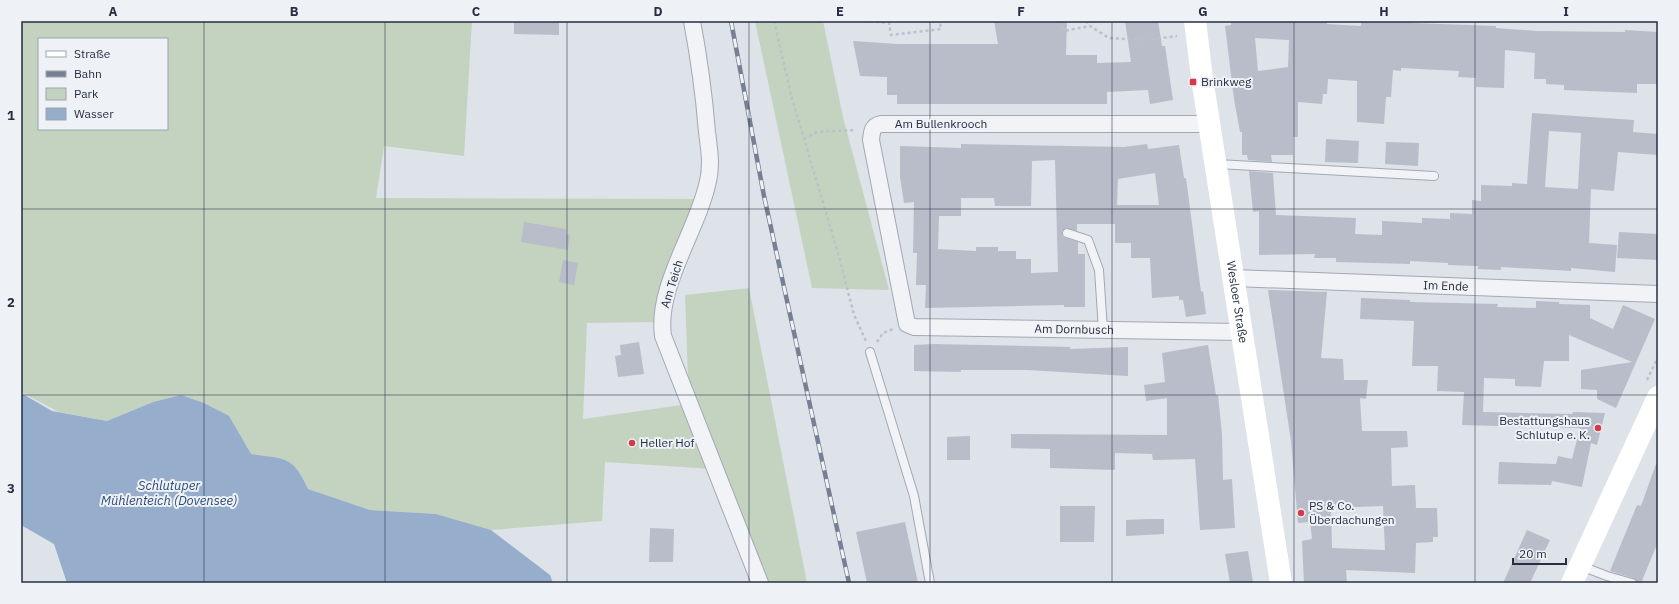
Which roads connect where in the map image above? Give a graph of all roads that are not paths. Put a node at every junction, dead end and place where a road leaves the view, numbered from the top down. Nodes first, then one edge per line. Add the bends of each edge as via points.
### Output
1 (692, 21) edge
2 (1196, 26) edge
3 (1210, 124) junction
4 (1216, 164) junction
5 (1434, 176) dead end
6 (1067, 233) dead end
7 (1234, 278) junction
8 (1658, 294) edge
9 (907, 324) joint
10 (1103, 330) junction
11 (1241, 332) junction
12 (870, 352) road end
13 (1658, 397) edge
14 (1576, 574) edge
15 (760, 583) edge
16 (930, 583) edge
17 (1281, 583) edge
18 (1632, 583) edge

1 - 15 street, Am Teich via 705,109 710,160 709,179 704,199 665,299 661,322 663,336
2 - 3 street, Wesloer Straße
3 - 4 street, Wesloer Straße
3 - 9 street, Am Bullenkrooch via 876,125 872,130 871,140
4 - 5 lane
4 - 7 street, Wesloer Straße
6 - 10 lane via 1088,240 1099,270
7 - 8 street, Im Ende
7 - 11 street, Wesloer Straße
9 - 10 street, Am Dornbusch via 914,327
10 - 11 street, Am Dornbusch
11 - 17 street, Wesloer Straße
12 - 16 lane via 914,496
13 - 14 street
14 - 18 lane via 1607,576

